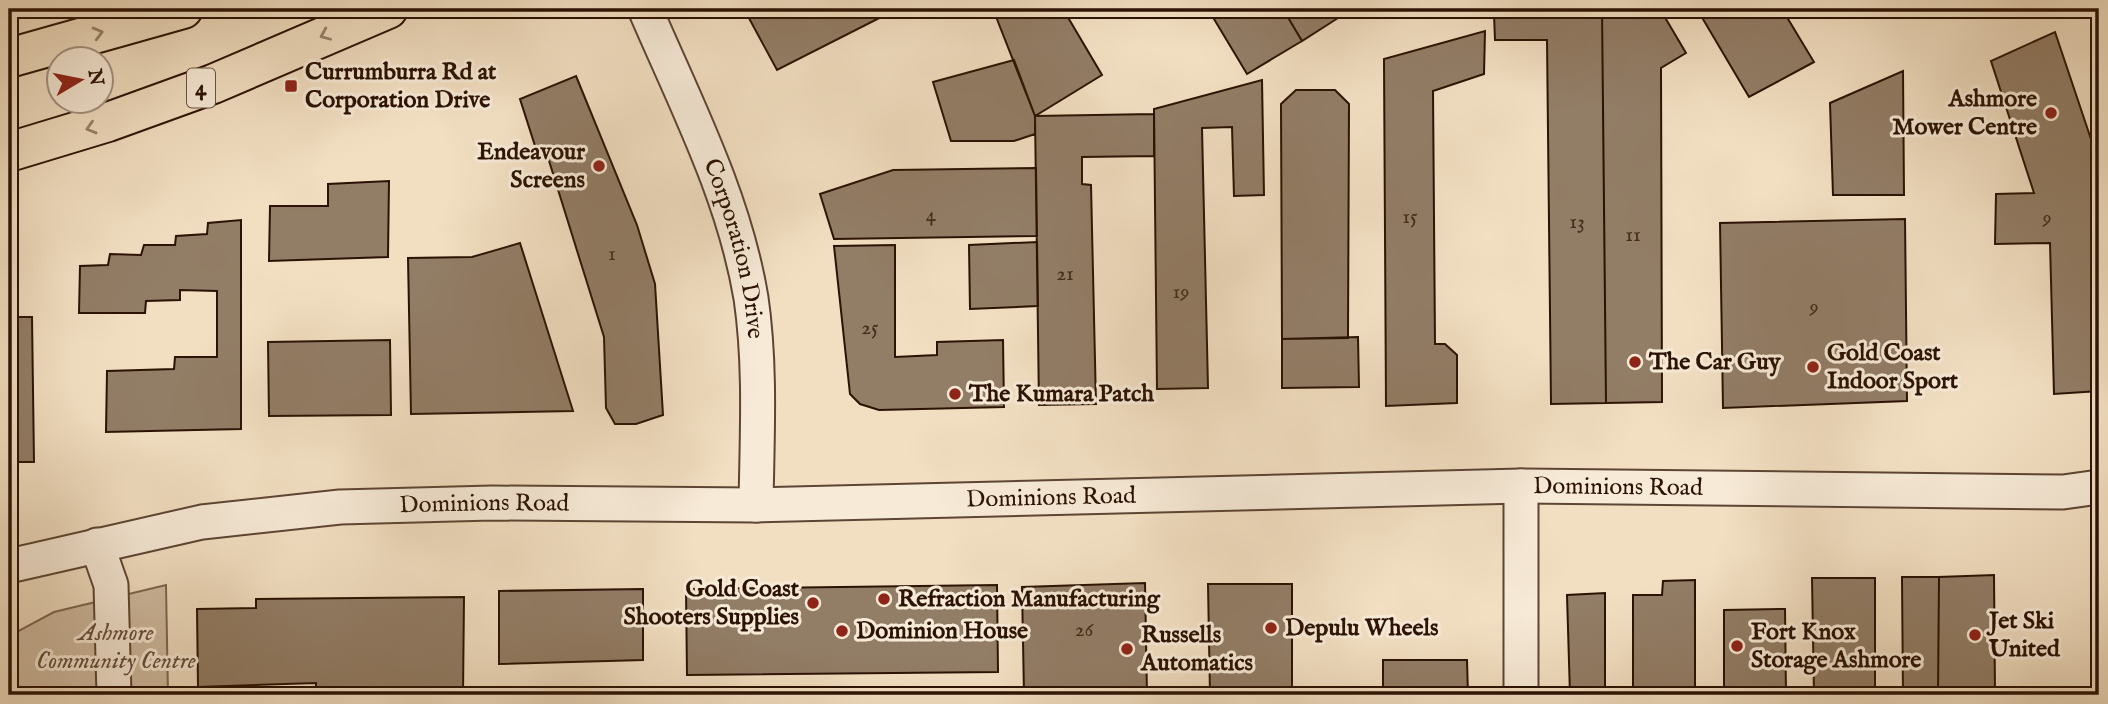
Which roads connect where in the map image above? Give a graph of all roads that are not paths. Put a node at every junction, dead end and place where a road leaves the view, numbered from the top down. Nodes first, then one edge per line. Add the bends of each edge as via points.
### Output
1 (183, 9) edge
2 (388, 9) edge
3 (645, 9) edge
4 (9, 58) edge
5 (9, 152) edge
6 (1521, 486) junction
7 (2099, 487) edge
8 (756, 505) junction
9 (97, 545) junction
10 (9, 566) edge
11 (114, 695) edge
12 (1521, 695) edge

4 -> 1 main road
2 -> 5 main road, 4 via 213,84
3 - 8 street, Corporation Drive via 732,216 742,255 751,300 758,399
6 - 7 street, Dominions Road via 2063,492
6 - 8 street, Dominions Road
6 - 12 street
8 - 9 street, Dominions Road via 340,507 202,522
9 - 10 street, Dominions Road
9 - 11 street via 111,585

